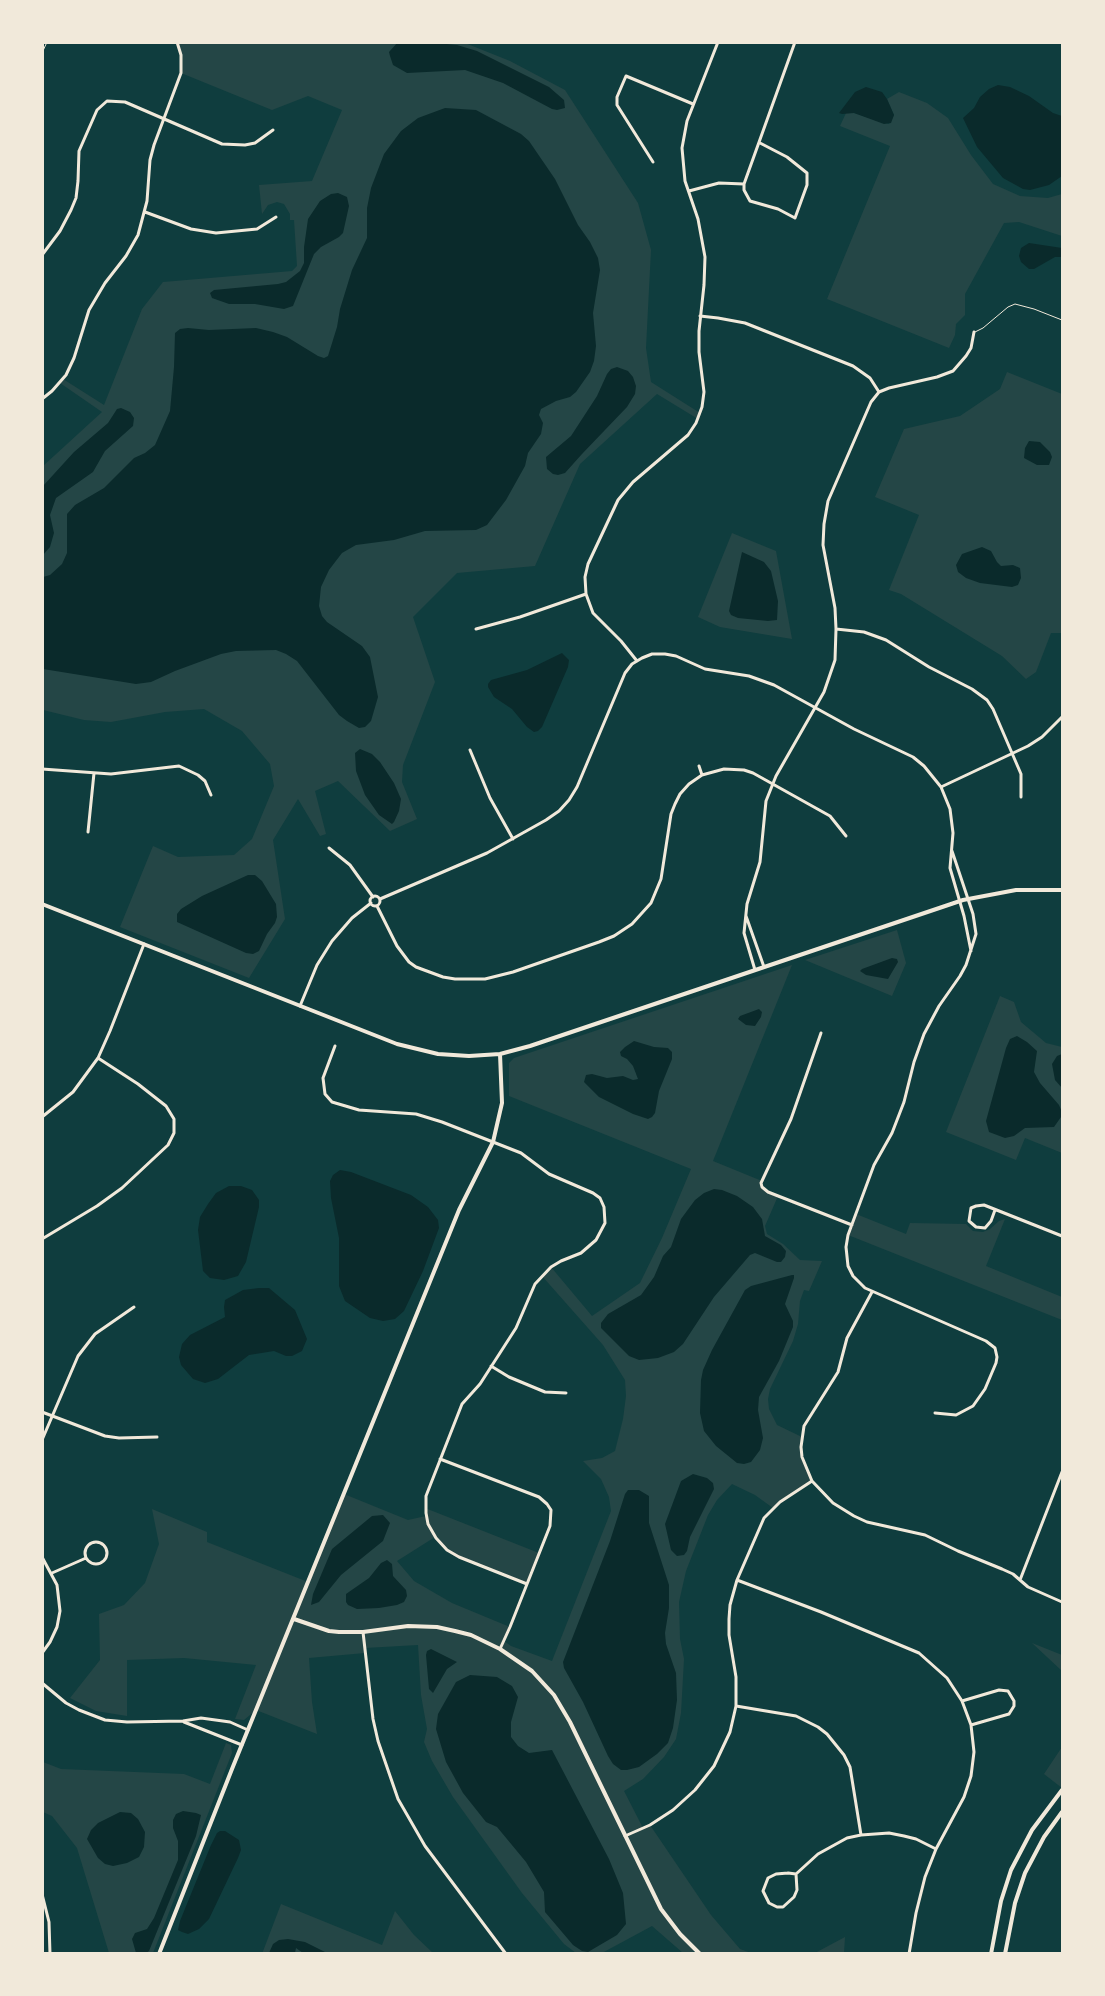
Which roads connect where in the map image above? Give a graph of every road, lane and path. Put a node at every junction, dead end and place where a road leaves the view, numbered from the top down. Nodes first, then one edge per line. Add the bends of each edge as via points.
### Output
1 (47, 42) edge
2 (177, 42) edge
3 (718, 42) edge
4 (795, 42) edge
5 (42, 53) edge
6 (693, 104) junction
7 (164, 117) junction
8 (273, 130) dead end
9 (760, 143) junction
10 (653, 162) dead end
11 (744, 184) junction
12 (689, 191) junction
13 (145, 212) junction
14 (276, 217) dead end
15 (42, 255) edge
16 (700, 316) junction
17 (1062, 320) edge
18 (974, 332) joint
19 (879, 392) junction
20 (42, 399) edge
21 (586, 594) junction
22 (836, 629) junction
23 (476, 630) dead end
24 (637, 661) junction
25 (815, 707) junction
26 (1062, 717) edge
27 (470, 750) dead end
28 (1012, 753) junction
29 (699, 766) dead end
30 (42, 769) edge
31 (94, 773) junction
32 (702, 775) junction
33 (772, 784) junction
34 (941, 787) junction
35 (211, 795) dead end
36 (1021, 797) dead end
37 (88, 832) dead end
38 (846, 836) dead end
39 (513, 839) junction
40 (329, 848) dead end
41 (952, 850) junction
42 (1062, 890) edge
43 (373, 896) junction
44 (380, 899) junction
45 (968, 899) junction
46 (959, 901) junction
47 (371, 903) junction
48 (42, 904) edge
49 (378, 906) junction
50 (746, 916) junction
51 (144, 944) junction
52 (971, 952) junction
53 (764, 967) junction
54 (756, 970) junction
55 (300, 1006) junction
56 (821, 1033) dead end
57 (335, 1046) dead end
58 (500, 1054) junction
59 (98, 1058) junction
60 (42, 1118) edge
61 (493, 1142) junction
62 (994, 1210) junction
63 (852, 1225) junction
64 (1062, 1236) edge
65 (42, 1239) edge
66 (872, 1292) junction
67 (134, 1307) dead end
68 (492, 1366) junction
69 (566, 1393) dead end
70 (42, 1412) edge
71 (935, 1413) dead end
72 (52, 1416) junction
73 (157, 1437) dead end
74 (42, 1440) edge
75 (440, 1459) junction
76 (1062, 1472) edge
77 (812, 1481) junction
78 (42, 1557) edge
79 (86, 1558) junction
80 (52, 1574) junction
81 (737, 1580) junction
82 (1020, 1580) junction
83 (527, 1584) junction
84 (1062, 1602) edge
85 (294, 1618) junction
86 (363, 1632) junction
87 (500, 1649) junction
88 (42, 1652) edge
89 (42, 1683) edge
90 (962, 1701) junction
91 (736, 1706) junction
92 (183, 1722) junction
93 (971, 1725) junction
94 (248, 1730) junction
95 (242, 1745) junction
96 (1062, 1790) edge
97 (1062, 1812) edge
98 (861, 1835) junction
99 (625, 1836) junction
100 (936, 1849) junction
101 (796, 1874) junction
102 (42, 1894) edge
103 (695, 1950) junction
104 (50, 1954) edge
105 (159, 1954) edge
106 (506, 1954) edge
107 (692, 1954) edge
108 (700, 1954) edge
109 (909, 1954) edge
110 (991, 1954) edge
111 (1005, 1954) edge

1 - 5 path
2 - 7 street via 181,73
3 - 6 street
4 - 9 street
6 - 10 street via 626,76 617,107
6 - 12 street via 682,145 682,164
7 - 8 street via 212,141 234,145 255,143
7 - 13 street via 150,160
7 - 15 street via 116,100 108,101 97,110 79,151 76,198 60,231
9 - 11 street
9 - 11 street via 787,156 807,173 808,185 795,218 750,201
11 - 12 street via 719,183
12 - 16 street via 704,247
13 - 14 street via 191,229 216,233 257,229
13 - 20 street via 138,235 126,256 89,310 66,375
16 - 19 street via 745,323 853,366 870,378
16 - 21 street via 699,352 704,392 699,416 686,437 633,482 618,500 587,567
17 - 18 lane via 1015,304
18 - 19 street via 971,348 953,371
19 - 22 street via 865,412 825,514 823,545
21 - 23 street
21 - 24 street via 593,613
22 - 25 street via 835,660
22 - 28 street via 864,632 886,640 980,694 993,709
24 - 25 street via 656,654 672,655 705,669 763,680
24 - 39 street via 623,676 573,794 553,815
25 - 33 street
25 - 34 street via 912,757
26 - 28 street via 1042,737
27 - 39 street via 490,798
28 - 34 street
28 - 36 street via 1021,774
29 - 32 street
30 - 31 street
31 - 35 street via 127,774 179,766 198,775
31 - 37 street
32 - 33 street via 714,770 735,769 753,773
32 - 49 street via 689,784 674,804 661,879 651,903 632,924 614,936 500,976 455,979 433,975 409,962 397,946
33 - 38 street via 830,816
33 - 50 street via 764,814 760,862
34 - 41 street via 952,821
39 - 44 street
40 - 43 street via 350,865
41 - 45 street
41 - 46 street via 950,868
42 - 45 street via 1016,890
43 - 44 street
43 - 47 street
44 - 49 street
45 - 46 street
45 - 52 street via 976,932
46 - 52 street
46 - 53 street
47 - 49 street
47 - 55 street via 352,918 332,941 317,965
48 - 51 street
50 - 53 street
50 - 54 street via 744,933
51 - 55 street
51 - 59 street
52 - 63 street via 924,1034 898,1120 874,1166
53 - 54 street
54 - 58 street
55 - 58 street via 419,1050 462,1056
56 - 63 street via 796,1106 762,1187
57 - 61 street via 323,1078 325,1094 332,1102 367,1111 416,1114
58 - 61 street via 502,1103
59 - 60 street via 72,1092
59 - 65 street via 166,1106 174,1119 174,1133 168,1145 122,1188
61 - 68 street via 523,1154 548,1174 593,1192 601,1200 606,1215 602,1231 592,1244 581,1253 556,1263 538,1280 518,1326
61 - 85 street via 459,1210
62 - 62 street via 976,1206 970,1212 969,1221 976,1227 985,1228
62 - 64 street
63 - 66 street via 846,1247 848,1266 859,1282
66 - 71 street via 986,1341 995,1348 998,1357 985,1389 973,1406 956,1415
66 - 77 street via 850,1332 838,1372 804,1426 802,1457
67 - 72 street via 85,1345
68 - 69 street via 509,1378 545,1392
68 - 75 street via 462,1404
70 - 72 street
72 - 73 street via 105,1436
72 - 74 street
75 - 83 street via 426,1502 427,1519 436,1538 459,1557
75 - 83 street via 539,1497 549,1506 551,1523
76 - 82 street
77 - 81 street via 780,1502 764,1518
77 - 82 street via 834,1503 854,1516 925,1535
78 - 80 street
79 - 79 street via 99,1564 107,1556 106,1548 98,1542 91,1543 85,1551
79 - 80 street
80 - 88 street via 60,1611 57,1627
81 - 90 street via 919,1654 947,1678
81 - 91 street via 729,1619
82 - 84 street via 1037,1592
83 - 87 street
85 - 86 street via 329,1631
85 - 94 street
86 - 87 street via 393,1627 437,1627 471,1635
86 - 106 street via 376,1734 398,1799 425,1846
87 - 99 street via 532,1671 558,1702
89 - 92 street via 79,1710 105,1720
90 - 93 street
90 - 93 street via 999,1690 1008,1691 1014,1701 1009,1714
91 - 98 street via 796,1716 828,1734 850,1767
91 - 99 street via 723,1749 706,1778 662,1818
92 - 94 street via 201,1718
92 - 95 street
93 - 100 street via 974,1752 969,1782
94 - 95 street
95 - 105 street
96 - 110 street via 1032,1830 1011,1870 1001,1901
97 - 111 street via 1025,1873 1015,1902
98 - 100 street via 889,1833 916,1839
98 - 101 street via 847,1838 818,1854
99 - 103 street via 661,1909
100 - 109 street via 920,1896
101 - 101 street via 776,1874 768,1878 763,1891 769,1903 776,1907 789,1903 797,1890
102 - 104 street via 49,1922
103 - 107 street
103 - 108 street

